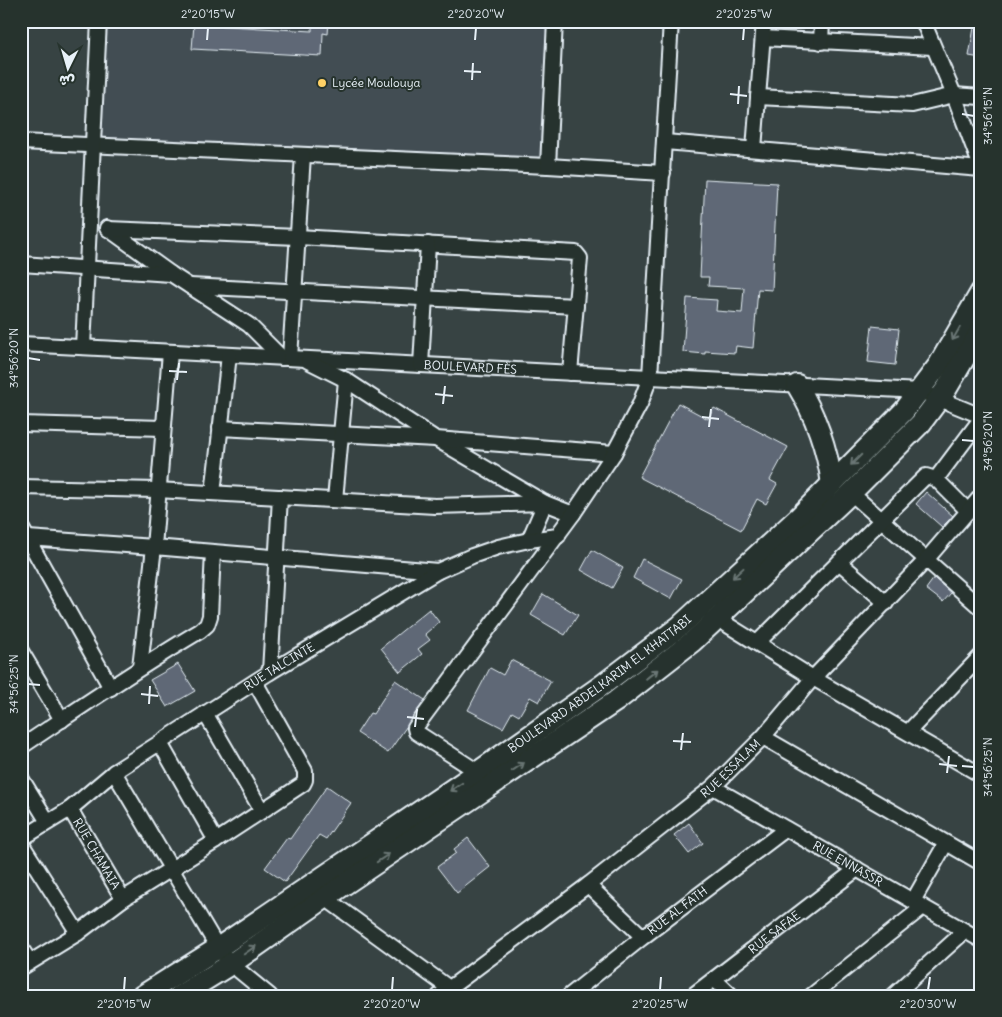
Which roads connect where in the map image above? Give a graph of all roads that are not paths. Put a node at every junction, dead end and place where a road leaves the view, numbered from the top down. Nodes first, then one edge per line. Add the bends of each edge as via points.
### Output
1 (99, 21) edge
2 (555, 21) edge
3 (671, 21) edge
4 (764, 21) edge
5 (822, 21) edge
6 (923, 21) edge
7 (763, 38) junction
8 (821, 42) junction
9 (933, 47) junction
10 (954, 95) junction
11 (758, 97) junction
12 (981, 97) edge
13 (21, 142) edge
14 (665, 142) junction
15 (94, 145) junction
16 (754, 149) junction
17 (303, 155) junction
18 (548, 166) junction
19 (981, 168) edge
20 (663, 173) junction
21 (90, 218) junction
22 (108, 229) junction
23 (298, 237) junction
24 (428, 244) junction
25 (21, 264) edge
26 (86, 268) junction
27 (171, 274) junction
28 (190, 286) junction
29 (295, 291) junction
30 (981, 292) edge
31 (425, 299) junction
32 (576, 306) junction
33 (981, 330) edge
34 (21, 344) edge
35 (83, 347) junction
36 (170, 352) junction
37 (229, 355) junction
38 (292, 358) junction
39 (421, 365) junction
40 (570, 373) junction
41 (650, 377) junction
42 (346, 380) junction
43 (797, 385) junction
44 (920, 391) junction
45 (940, 399) junction
46 (981, 418) edge
47 (21, 424) edge
48 (163, 428) junction
49 (220, 428) junction
50 (341, 434) junction
51 (436, 438) junction
52 (614, 453) junction
53 (936, 479) junction
54 (832, 484) junction
55 (21, 487) edge
56 (157, 490) junction
57 (213, 493) junction
58 (851, 493) junction
59 (981, 496) edge
60 (280, 497) junction
61 (335, 500) junction
62 (545, 504) junction
63 (968, 511) junction
64 (573, 514) junction
65 (882, 520) junction
66 (24, 533) edge
67 (558, 536) junction
68 (529, 540) junction
69 (154, 547) junction
70 (213, 552) junction
71 (277, 557) junction
72 (926, 560) junction
73 (839, 562) junction
74 (438, 571) junction
75 (886, 603) junction
76 (981, 608) edge
77 (718, 619) junction
78 (757, 643) junction
79 (21, 651) edge
80 (981, 656) edge
81 (140, 667) junction
82 (270, 672) junction
83 (813, 678) junction
84 (255, 682) junction
85 (111, 688) junction
86 (205, 713) junction
87 (62, 720) junction
88 (908, 732) junction
89 (763, 737) junction
90 (160, 743) junction
91 (21, 747) edge
92 (114, 772) junction
93 (981, 775) edge
94 (21, 778) edge
95 (484, 779) junction
96 (713, 787) junction
97 (70, 809) junction
98 (262, 812) junction
99 (48, 822) junction
100 (786, 829) junction
101 (21, 841) edge
102 (216, 841) junction
103 (946, 843) junction
104 (981, 863) edge
105 (172, 869) junction
106 (857, 869) junction
107 (588, 885) junction
108 (320, 890) junction
109 (123, 898) junction
110 (918, 904) junction
111 (965, 931) junction
112 (78, 934) junction
113 (643, 937) junction
114 (981, 940) edge
115 (21, 948) edge
116 (218, 948) junction
117 (230, 964) junction
118 (26, 965) edge
119 (714, 979) junction
120 (444, 992) edge
121 (815, 995) edge
122 (142, 996) edge
123 (179, 996) edge
124 (270, 996) edge
125 (568, 996) edge
126 (692, 996) edge
127 (732, 996) edge
128 (893, 996) edge

1 - 15 street
2 - 18 street
3 - 14 street
4 - 7 street
5 - 8 street
6 - 9 street
7 - 8 street
7 - 11 street
8 - 9 street
9 - 10 street
10 - 11 street via 912,105
10 - 12 street
10 - 19 street
11 - 16 street
13 - 15 street
14 - 16 street
14 - 20 street
15 - 17 street
15 - 21 street
16 - 19 street
17 - 18 street
17 - 23 street
18 - 20 street
20 - 41 street
21 - 22 street
21 - 26 street
22 - 23 street
22 - 27 street
23 - 24 street
23 - 29 street
24 - 31 street
24 - 32 street via 576,253 580,258
25 - 26 street
26 - 27 street
26 - 35 street
27 - 28 street
28 - 29 street
28 - 38 street
29 - 31 street
29 - 38 street
30 -> 44 street, BOULEVARD ABDELKARIM EL KHATTABI
31 - 32 street
31 - 39 street
32 - 40 street
33 - 45 street, BOULEVARD ABDELKARIM EL KHATTABI
34 - 35 street, BOULEVARD FÈS
35 - 36 street, BOULEVARD FÈS
36 - 37 street, BOULEVARD FÈS
36 - 48 street
37 - 38 street, BOULEVARD FÈS
37 - 49 street
38 - 39 street, BOULEVARD FÈS
38 - 42 street
39 - 40 street, BOULEVARD FÈS
40 - 41 street, BOULEVARD FÈS
41 - 43 street, BOULEVARD FÈS
41 - 52 street via 640,404
42 - 50 street
42 - 51 street
43 - 44 street, BOULEVARD FÈS
43 - 54 street via 821,432
44 - 45 street, BOULEVARD FÈS
44 -> 54 street, BOULEVARD ABDELKARIM EL KHATTABI
45 - 46 street, BOULEVARD FÈS
45 - 58 street, BOULEVARD ABDELKARIM EL KHATTABI via 916,428
46 - 53 street
47 - 48 street
48 - 56 street
49 - 50 street
49 - 57 street
50 - 51 street
50 - 61 street
51 - 52 street
51 - 62 street
52 - 64 street
53 - 63 street
53 - 65 street via 926,476
54 -> 95 street, BOULEVARD ABDELKARIM EL KHATTABI via 705,604
55 - 56 street
56 - 57 street
56 - 69 street
57 - 60 street
58 - 65 street
58 - 77 street, BOULEVARD ABDELKARIM EL KHATTABI
59 - 63 street, RUE ESSALAM
60 - 61 street
60 - 71 street
61 - 62 street via 434,506
62 - 64 street
62 - 68 street
63 - 72 street, RUE ESSALAM
64 - 67 street
65 - 72 street
65 - 73 street
66 - 69 street
66 - 85 street
67 - 68 street, RUE TALCINTE
67 - 95 street via 415,728 416,732
68 - 74 street, RUE TALCINTE via 490,550
69 - 70 street
69 - 81 street
70 - 71 street
70 - 81 street via 207,625
71 - 74 street
71 - 82 street
72 - 75 street, RUE ESSALAM
72 - 76 street
73 - 75 street
73 - 78 street
74 - 82 street, RUE TALCINTE
75 - 83 street, RUE ESSALAM
77 - 78 street
95 -> 77 street, BOULEVARD ABDELKARIM EL KHATTABI via 642,682
78 - 83 street
79 - 87 street
80 - 88 street
81 - 85 street
82 - 84 street, RUE TALCINTE
83 - 88 street
83 - 89 street, RUE ESSALAM
84 - 86 street, RUE TALCINTE
84 - 98 street via 306,775 300,787
85 - 87 street
86 - 90 street, RUE TALCINTE
86 - 98 street
87 - 91 street
88 - 93 street
89 - 96 street, RUE ESSALAM
89 - 103 street
90 - 92 street, RUE TALCINTE
90 - 102 street
92 - 97 street, RUE TALCINTE
92 - 105 street
94 - 99 street
95 - 108 street, BOULEVARD ABDELKARIM EL KHATTABI
96 - 100 street, RUE ENNASSR
96 - 107 street, RUE ESSALAM
97 - 99 street, RUE TALCINTE
97 - 109 street, RUE CHAMAIA
98 - 102 street
99 - 101 street, RUE TALCINTE
100 - 106 street, RUE ENNASSR
100 - 113 street, RUE AL FATH
101 - 112 street
102 - 105 street
103 - 104 street
103 - 110 street
105 - 109 street
105 - 116 street
106 - 110 street, RUE ENNASSR
106 - 119 street, RUE SAFAE
107 - 113 street
107 - 120 street, RUE ESSALAM
108 - 116 street, BOULEVARD ABDELKARIM EL KHATTABI
117 -> 108 street, BOULEVARD ABDELKARIM EL KHATTABI
108 - 120 street
109 - 112 street
110 - 111 street, RUE ENNASSR
110 - 121 street
111 - 114 street, RUE ENNASSR
111 - 128 street
112 - 118 street
113 - 125 street, RUE AL FATH
115 - 118 street
116 - 117 street
116 - 122 street, BOULEVARD ABDELKARIM EL KHATTABI
117 - 123 street, BOULEVARD ABDELKARIM EL KHATTABI
117 - 124 street
119 - 126 street, RUE SAFAE
119 - 127 street

